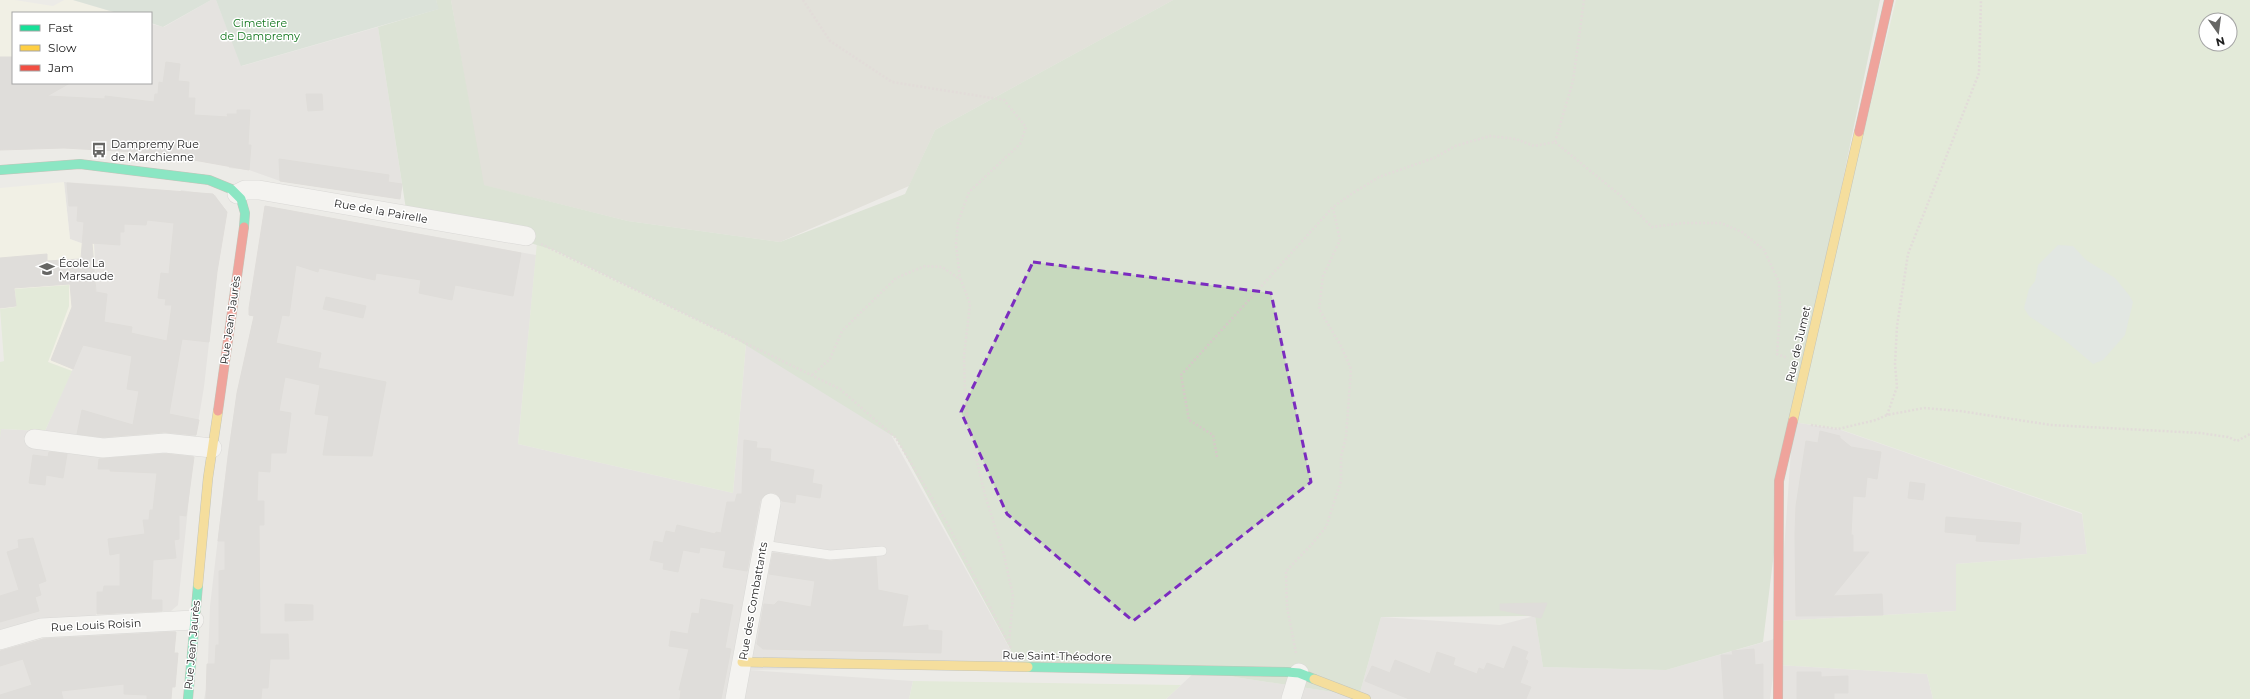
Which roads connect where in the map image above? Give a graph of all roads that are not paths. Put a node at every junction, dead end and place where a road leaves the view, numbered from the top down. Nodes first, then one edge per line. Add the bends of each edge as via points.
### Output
1 (1889, 0) edge
2 (0, 170) edge
3 (237, 194) junction
4 (526, 236) road end
5 (34, 438) dead end
6 (212, 448) junction
7 (771, 503) dead end
8 (763, 544) junction
9 (882, 551) dead end
10 (194, 620) junction
11 (0, 640) edge
12 (742, 662) junction
13 (1293, 673) junction
14 (188, 699) edge
15 (735, 699) edge
16 (1291, 699) edge
17 (1366, 699) edge
18 (1778, 699) edge

1 - 18 street, Rue de Jumet via 1779,481
2 - 3 street via 66,165 94,166 209,180 224,184
3 - 4 street, Rue de la Pairelle via 246,190 258,190
3 - 6 street, Rue Jean Jaurès via 244,205 245,222
5 - 6 street via 103,448 165,443
6 - 10 street, Rue Jean Jaurès
7 - 8 street, Rue des Combattants
8 - 9 lane via 830,555
8 - 12 street, Rue des Combattants
10 - 11 street, Rue Louis Roisin via 41,628
10 - 14 street, Rue Jean Jaurès
12 - 13 street, Rue Saint-Théodore
12 - 15 street, Rue des Combattants
13 - 16 street
13 - 17 street, Rue Saint-Théodore

